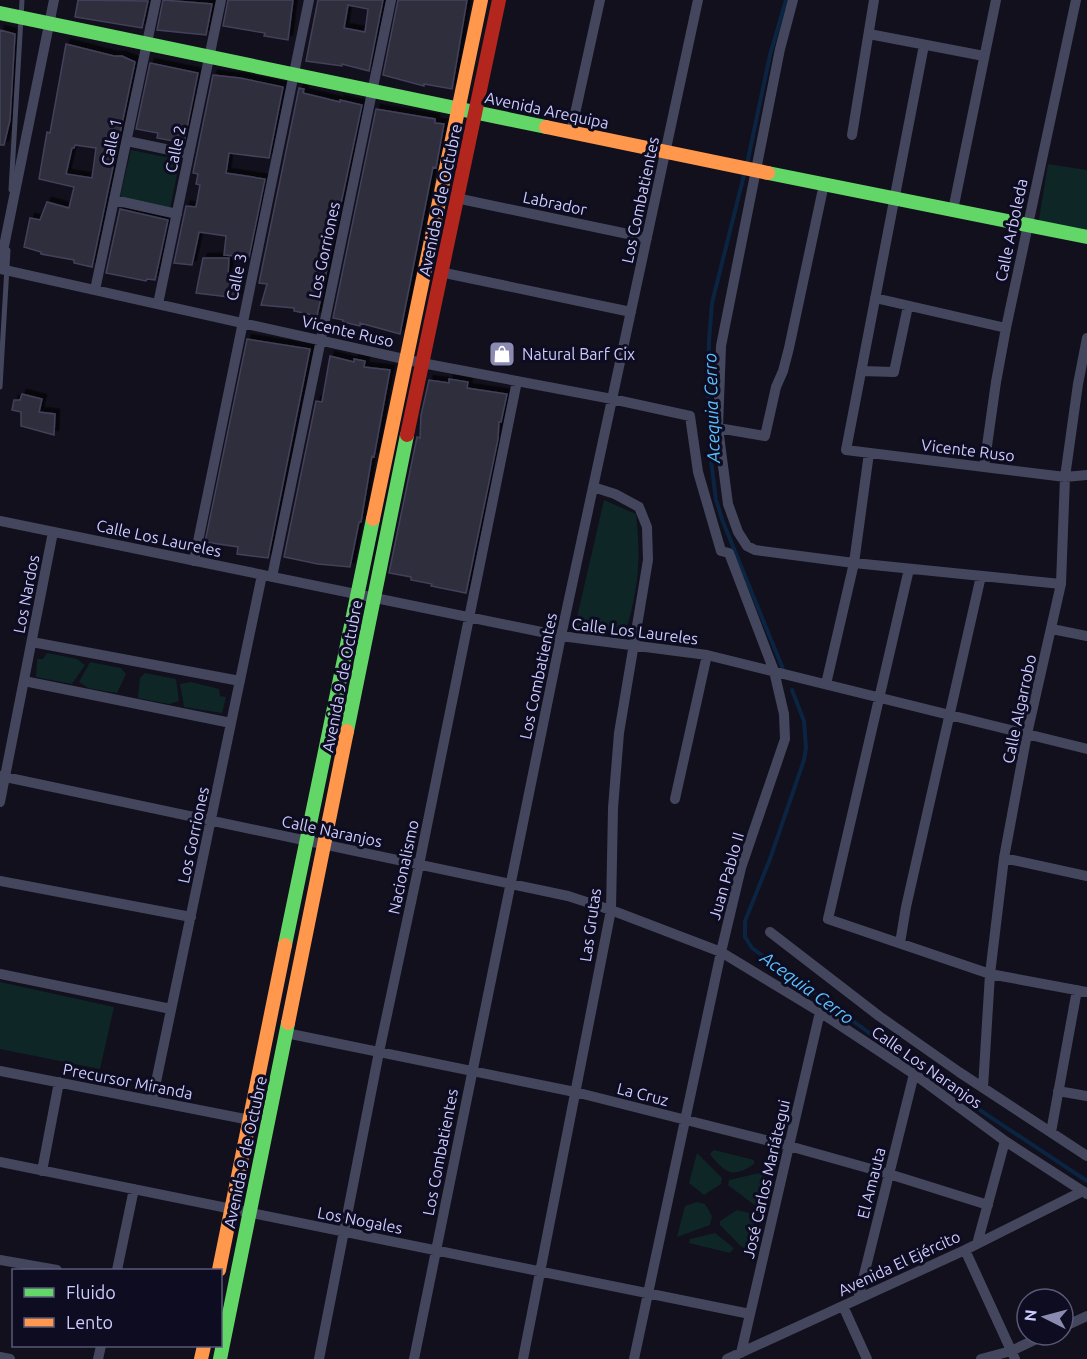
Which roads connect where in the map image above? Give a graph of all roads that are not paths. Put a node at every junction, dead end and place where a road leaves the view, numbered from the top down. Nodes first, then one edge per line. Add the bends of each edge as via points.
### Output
1 (22, 0) edge
2 (54, 0) edge
3 (156, 0) edge
4 (221, 0) edge
5 (309, 0) edge
6 (391, 0) edge
7 (481, 0) edge
8 (499, 0) edge
9 (600, 0) edge
10 (698, 0) edge
11 (794, 0) edge
12 (874, 0) edge
13 (996, 0) edge
14 (1076, 0) edge
15 (0, 13) edge
16 (50, 23) junction
17 (869, 34) junction
18 (147, 44) junction
19 (924, 45) junction
20 (984, 56) junction
21 (209, 57) junction
22 (294, 74) junction
23 (372, 91) junction
24 (458, 109) junction
25 (475, 112) junction
26 (571, 132) junction
27 (852, 135) dead end
28 (127, 141) junction
29 (666, 152) junction
30 (189, 154) junction
31 (753, 170) junction
32 (824, 184) junction
33 (456, 198) junction
34 (895, 198) junction
35 (114, 200) junction
36 (953, 210) junction
37 (177, 214) junction
38 (1026, 225) junction
39 (1087, 237) edge
40 (647, 238) junction
41 (0, 268) edge
42 (440, 272) junction
43 (96, 290) junction
44 (875, 298) junction
45 (158, 304) junction
46 (908, 306) junction
47 (631, 312) junction
48 (242, 323) junction
49 (1006, 328) junction
50 (1087, 338) edge
51 (321, 340) junction
52 (405, 359) junction
53 (422, 363) junction
54 (861, 371) junction
55 (517, 381) junction
56 (0, 387) edge
57 (612, 399) junction
58 (690, 416) joint
59 (718, 429) junction
60 (869, 453) junction
61 (984, 467) junction
62 (1087, 475) edge
63 (1065, 477) junction
64 (593, 488) junction
65 (0, 521) edge
66 (53, 532) junction
67 (194, 561) junction
68 (854, 563) junction
69 (909, 569) junction
70 (267, 576) junction
71 (981, 576) junction
72 (1061, 585) junction
73 (357, 594) junction
74 (374, 598) junction
75 (469, 618) junction
76 (1052, 629) junction
77 (561, 636) junction
78 (1087, 636) edge
79 (32, 642) junction
80 (634, 646) junction
81 (707, 655) junction
82 (782, 673) junction
83 (24, 681) junction
84 (240, 681) junction
85 (826, 684) junction
86 (879, 697) junction
87 (950, 715) junction
88 (231, 723) junction
89 (1027, 734) junction
90 (1087, 749) edge
91 (3, 777) edge
92 (675, 799) dead end
93 (0, 802) edge
94 (211, 821) junction
95 (307, 841) junction
96 (324, 844) junction
97 (1004, 858) junction
98 (419, 865) junction
99 (1087, 876) edge
100 (0, 881) edge
101 (510, 884) junction
102 (611, 910) junction
103 (191, 917) junction
104 (770, 932) dead end
105 (900, 944) junction
106 (721, 952) junction
107 (0, 974) edge
108 (990, 974) junction
109 (1082, 991) edge
110 (171, 1009) junction
111 (820, 1012) junction
112 (286, 1033) junction
113 (379, 1052) junction
114 (0, 1071) edge
115 (471, 1072) junction
116 (914, 1074) junction
117 (59, 1082) junction
118 (983, 1088) junction
119 (1058, 1091) junction
120 (575, 1092) junction
121 (1087, 1096) edge
122 (152, 1101) junction
123 (250, 1120) junction
124 (685, 1120) junction
125 (1051, 1132) junction
126 (1005, 1141) junction
127 (789, 1146) junction
128 (1087, 1156) edge
129 (0, 1162) edge
130 (42, 1170) junction
131 (889, 1174) junction
132 (134, 1189) junction
133 (1085, 1193) edge
134 (988, 1205) junction
135 (232, 1209) junction
136 (249, 1212) junction
137 (344, 1232) junction
138 (977, 1244) junction
139 (435, 1250) junction
140 (966, 1250) junction
141 (0, 1260) edge
142 (51, 1269) edge
143 (117, 1269) edge
144 (219, 1269) edge
145 (540, 1271) junction
146 (647, 1293) junction
147 (858, 1299) junction
148 (843, 1306) junction
149 (750, 1314) junction
150 (1026, 1347) edge
151 (741, 1353) junction
152 (1013, 1355) edge
153 (0, 1357) edge
154 (10, 1359) edge
155 (220, 1359) edge
156 (319, 1359) edge
157 (414, 1359) edge
158 (523, 1359) edge
159 (634, 1359) edge
160 (727, 1359) edge
161 (867, 1359) edge
162 (981, 1359) edge

1 - 56 lane
2 - 16 street
3 - 18 street, Calle 1
4 - 21 street, Calle 2
5 - 22 street, Calle 3
6 - 23 street, Los Gorriones
7 - 24 street, Avenida 9 de Octubre
8 - 25 street, Avenida 9 de Octubre
9 - 26 street
10 - 29 street, Los Combatientes
11 - 31 street
12 - 17 street
13 - 20 street
14 - 38 street, Calle Arboleda
15 - 16 street, Avenida Arequipa
16 - 18 street, Avenida Arequipa
16 - 41 street
17 - 19 street
17 - 27 street
18 - 21 street, Avenida Arequipa
18 - 28 street, Calle 1
19 - 20 street
19 - 34 street
20 - 36 street
21 - 22 street, Avenida Arequipa
21 - 30 street, Calle 2
22 - 23 street, Avenida Arequipa
22 - 48 street, Calle 3
23 - 24 street, Avenida Arequipa
23 - 51 street, Los Gorriones
24 - 25 street, Avenida Arequipa
24 - 52 street, Avenida 9 de Octubre
25 - 26 street, Avenida Arequipa
25 - 33 street, Avenida 9 de Octubre
26 - 29 street, Avenida Arequipa
28 - 30 street
28 - 35 street, Calle 1
29 - 31 street, Avenida Arequipa
29 - 40 street, Los Combatientes
30 - 37 street, Calle 2
31 - 32 street, Avenida Arequipa
31 - 59 street via 723,329
32 - 34 street, Avenida Arequipa
32 - 59 street via 789,348 765,436
33 - 40 street, Labrador
33 - 42 street, Avenida 9 de Octubre
34 - 36 street, Avenida Arequipa
34 - 44 street
35 - 37 street
35 - 43 street, Calle 1
36 - 38 street, Avenida Arequipa
37 - 45 street, Calle 2
38 - 39 street, Avenida Arequipa
38 - 49 street, Calle Arboleda
40 - 47 street, Los Combatientes
41 - 43 street, Vicente Ruso
42 - 47 street
42 - 53 street, Avenida 9 de Octubre
43 - 45 street, Vicente Ruso
44 - 46 street
44 - 54 street
45 - 48 street, Vicente Ruso
46 - 49 street
46 - 54 street via 894,372
47 - 57 street, Los Combatientes
48 - 51 street, Vicente Ruso
48 - 67 street, Calle 3
49 - 61 street, Calle Arboleda
50 - 63 street, Calle Algarrobo
51 - 52 street, Vicente Ruso
51 - 70 street, Los Gorriones
52 - 53 street, Vicente Ruso
52 - 73 street, Avenida 9 de Octubre
53 - 55 street, Vicente Ruso
53 - 74 street, Avenida 9 de Octubre
54 - 60 street, Vicente Ruso via 846,450
55 - 57 street, Vicente Ruso
55 - 75 street, Nacionalismo
57 - 58 street, Vicente Ruso
57 - 64 street, Los Combatientes
58 - 82 street, Juan Pablo II via 698,472 721,550 729,553
59 - 68 street via 728,504 747,546
60 - 61 street, Vicente Ruso
60 - 68 street
61 - 63 street, Vicente Ruso
62 - 63 street, Vicente Ruso
63 - 72 street, Calle Algarrobo
64 - 77 street, Los Combatientes
64 - 80 street, Las Grutas via 639,507 647,527 648,560
65 - 66 street, Calle Los Laureles
66 - 67 street, Calle Los Laureles
66 - 79 street, Los Nardos
67 - 70 street, Calle Los Laureles
68 - 69 street
68 - 85 street
69 - 71 street
69 - 86 street
70 - 73 street, Calle Los Laureles
70 - 84 street, Los Gorriones
71 - 72 street
71 - 87 street
72 - 76 street, Calle Algarrobo
73 - 74 street, Calle Los Laureles
73 - 95 street, Avenida 9 de Octubre
74 - 75 street, Calle Los Laureles
74 - 96 street, Avenida 9 de Octubre
75 - 77 street, Calle Los Laureles
75 - 98 street, Nacionalismo
76 - 78 street
76 - 89 street, Calle Algarrobo
77 - 80 street, Calle Los Laureles
77 - 101 street, Los Combatientes
79 - 83 street, Los Nardos
79 - 84 street
80 - 81 street, Calle Los Laureles
80 - 102 street, Las Grutas via 619,733
81 - 82 street, Calle Los Laureles
81 - 92 street
82 - 85 street, Calle Los Laureles
82 - 106 street, Juan Pablo II via 785,739 741,868
83 - 88 street
83 - 91 street, Los Nardos
84 - 88 street, Los Gorriones
85 - 86 street, Calle Los Laureles
86 - 87 street, Calle Los Laureles
86 - 105 street via 828,919
87 - 89 street, Calle Los Laureles
87 - 105 street
88 - 94 street, Los Gorriones
89 - 90 street, Calle Los Laureles
89 - 97 street, Calle Algarrobo
91 - 93 street, Los Nardos
91 - 94 street, Calle Naranjos
94 - 95 street, Calle Naranjos
94 - 103 street, Los Gorriones
95 - 96 street, Calle Naranjos
95 - 123 street, Avenida 9 de Octubre
96 - 98 street, Calle Naranjos
96 - 112 street, Avenida 9 de Octubre
97 - 99 street
97 - 108 street, Calle Algarrobo
98 - 101 street, Calle Naranjos
98 - 113 street, Nacionalismo
100 - 103 street
101 - 102 street, Calle Naranjos
101 - 115 street, Los Combatientes
102 - 106 street, Calle Naranjos
102 - 120 street, Las Grutas
103 - 110 street, Los Gorriones
104 - 118 street via 879,1016
105 - 108 street
106 - 111 street, Calle Los Naranjos
106 - 124 street, Juan Pablo II
107 - 110 street
108 - 109 street
108 - 118 street, Calle Algarrobo
109 - 119 street
110 - 122 street, Los Gorriones
111 - 116 street, Calle Los Naranjos
111 - 127 street, José Carlos Mariátegui
112 - 113 street, La Cruz
112 - 136 street, Avenida 9 de Octubre
113 - 115 street, La Cruz
113 - 137 street, Nacionalismo
114 - 117 street, Precursor Miranda
115 - 120 street, La Cruz
115 - 139 street, Los Combatientes
116 - 126 street, Calle Los Naranjos
116 - 131 street, El Amauta
117 - 122 street, Precursor Miranda
117 - 130 street
118 - 125 street
119 - 121 street
119 - 125 street
120 - 124 street, La Cruz
120 - 145 street, Las Grutas
122 - 123 street, Precursor Miranda
123 - 135 street, Avenida 9 de Octubre
124 - 127 street, La Cruz
124 - 146 street, Juan Pablo II
125 - 128 street
126 - 133 street, Calle Los Naranjos
126 - 134 street
127 - 131 street, La Cruz
127 - 149 street, José Carlos Mariátegui
129 - 130 street, Los Nogales
130 - 132 street, Los Nogales
131 - 134 street, La Cruz
131 - 147 street, El Amauta
132 - 135 street, Los Nogales
132 - 143 street
133 - 138 street, Avenida El Ejército
134 - 138 street
135 - 136 street, Los Nogales
135 - 144 street, Avenida 9 de Octubre
136 - 137 street, Los Nogales
136 - 155 street, Avenida 9 de Octubre
137 - 139 street, Los Nogales
137 - 156 street, Nacionalismo
138 - 140 street, Avenida El Ejército
139 - 145 street, Los Nogales
139 - 157 street, Los Combatientes
140 - 147 street, Avenida El Ejército
140 - 152 street
141 - 142 street
145 - 146 street, Los Nogales
145 - 158 street, Las Grutas
146 - 149 street, Los Nogales
146 - 159 street, Juan Pablo II
147 - 148 street, Avenida El Ejército
148 - 151 street, Avenida El Ejército
148 - 161 street
149 - 151 street, José Carlos Mariátegui
150 - 152 street
151 - 160 street, Avenida El Ejército
152 - 162 street
153 - 154 street

